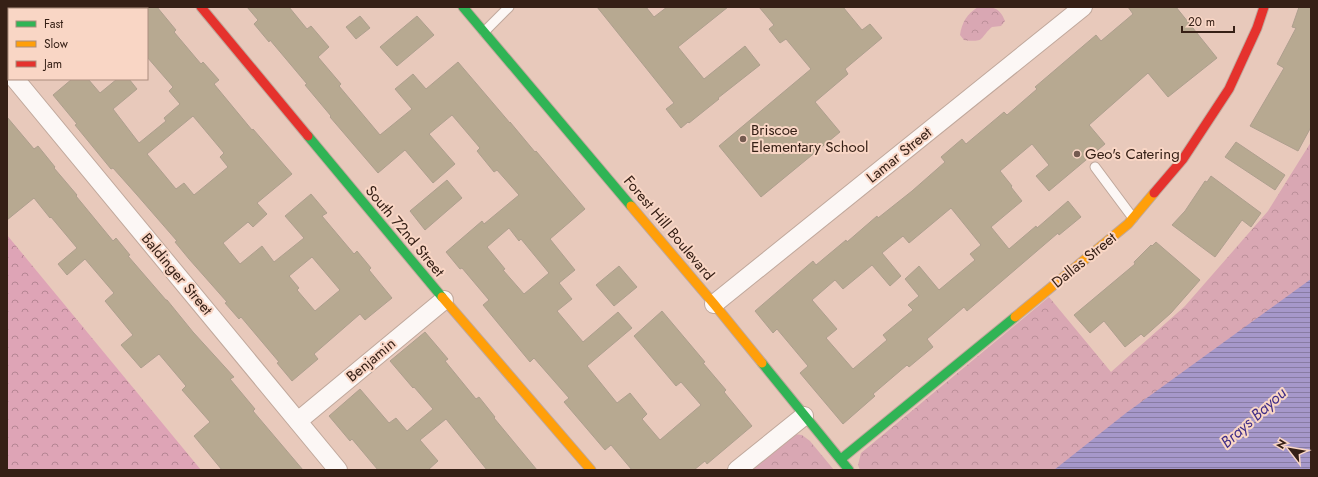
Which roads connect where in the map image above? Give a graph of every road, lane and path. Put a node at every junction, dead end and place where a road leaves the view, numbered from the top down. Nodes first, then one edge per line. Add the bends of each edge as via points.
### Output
1 (201, 7) edge
2 (463, 7) edge
3 (510, 7) edge
4 (1083, 7) edge
5 (1264, 7) edge
6 (484, 32) junction
7 (16, 80) edge
8 (1095, 167) dead end
9 (1133, 218) junction
10 (444, 300) junction
11 (714, 304) junction
12 (804, 416) junction
13 (298, 421) junction
14 (841, 459) junction
15 (338, 470) edge
16 (591, 470) edge
17 (737, 470) edge
18 (850, 470) edge

1 - 10 street, South 72nd Street
2 - 6 street, Forest Hill Boulevard
3 - 6 lane
4 - 11 street, Lamar Street
5 - 9 street, Dallas Street via 1258,28 1229,89 1183,159
6 - 11 street, Forest Hill Boulevard
7 - 13 street, Baldinger Street
8 - 9 lane
9 - 14 street, Dallas Street
10 - 13 street, Benjamin
10 - 16 street, South 72nd Street
11 - 12 street, Forest Hill Boulevard
12 - 14 street, Forest Hill Boulevard
12 - 17 street
13 - 15 street, Baldinger Street
14 - 18 street, Forest Hill Boulevard

